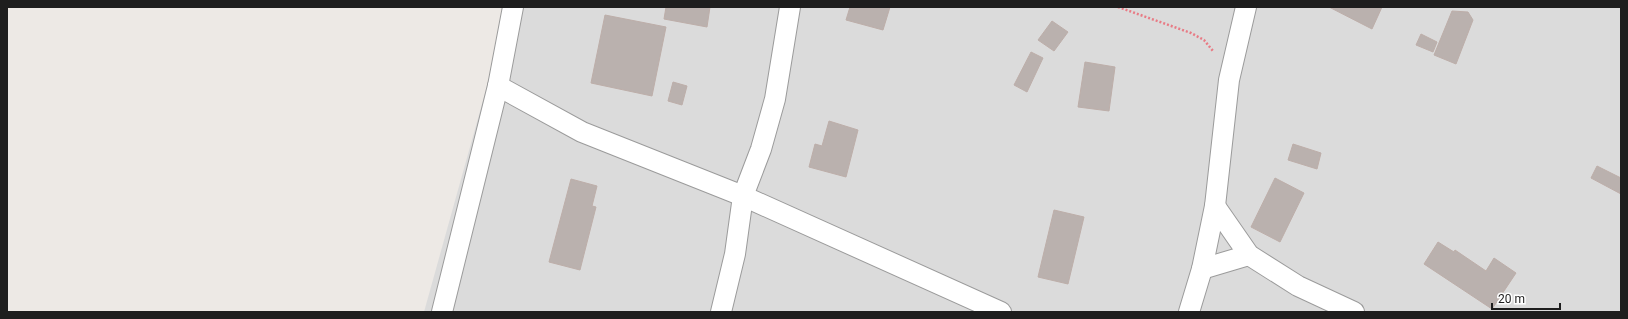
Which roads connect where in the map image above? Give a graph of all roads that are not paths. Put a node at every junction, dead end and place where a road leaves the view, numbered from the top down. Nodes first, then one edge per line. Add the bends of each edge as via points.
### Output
1 (513, 7) edge
2 (790, 7) edge
3 (1246, 7) edge
4 (498, 86) junction
5 (743, 196) junction
6 (1215, 206) junction
7 (1249, 255) junction
8 (1202, 269) junction
9 (442, 312) edge
10 (721, 312) edge
11 (1001, 312) edge
12 (1189, 312) edge
13 (1354, 312) edge

1 - 4 street
2 - 5 street via 775,99 761,149
3 - 6 street via 1229,80
4 - 5 street via 582,132
4 - 9 street
5 - 10 street via 735,254
5 - 11 street
6 - 7 street
6 - 8 street
7 - 8 street
7 - 13 street via 1298,286
8 - 12 street

